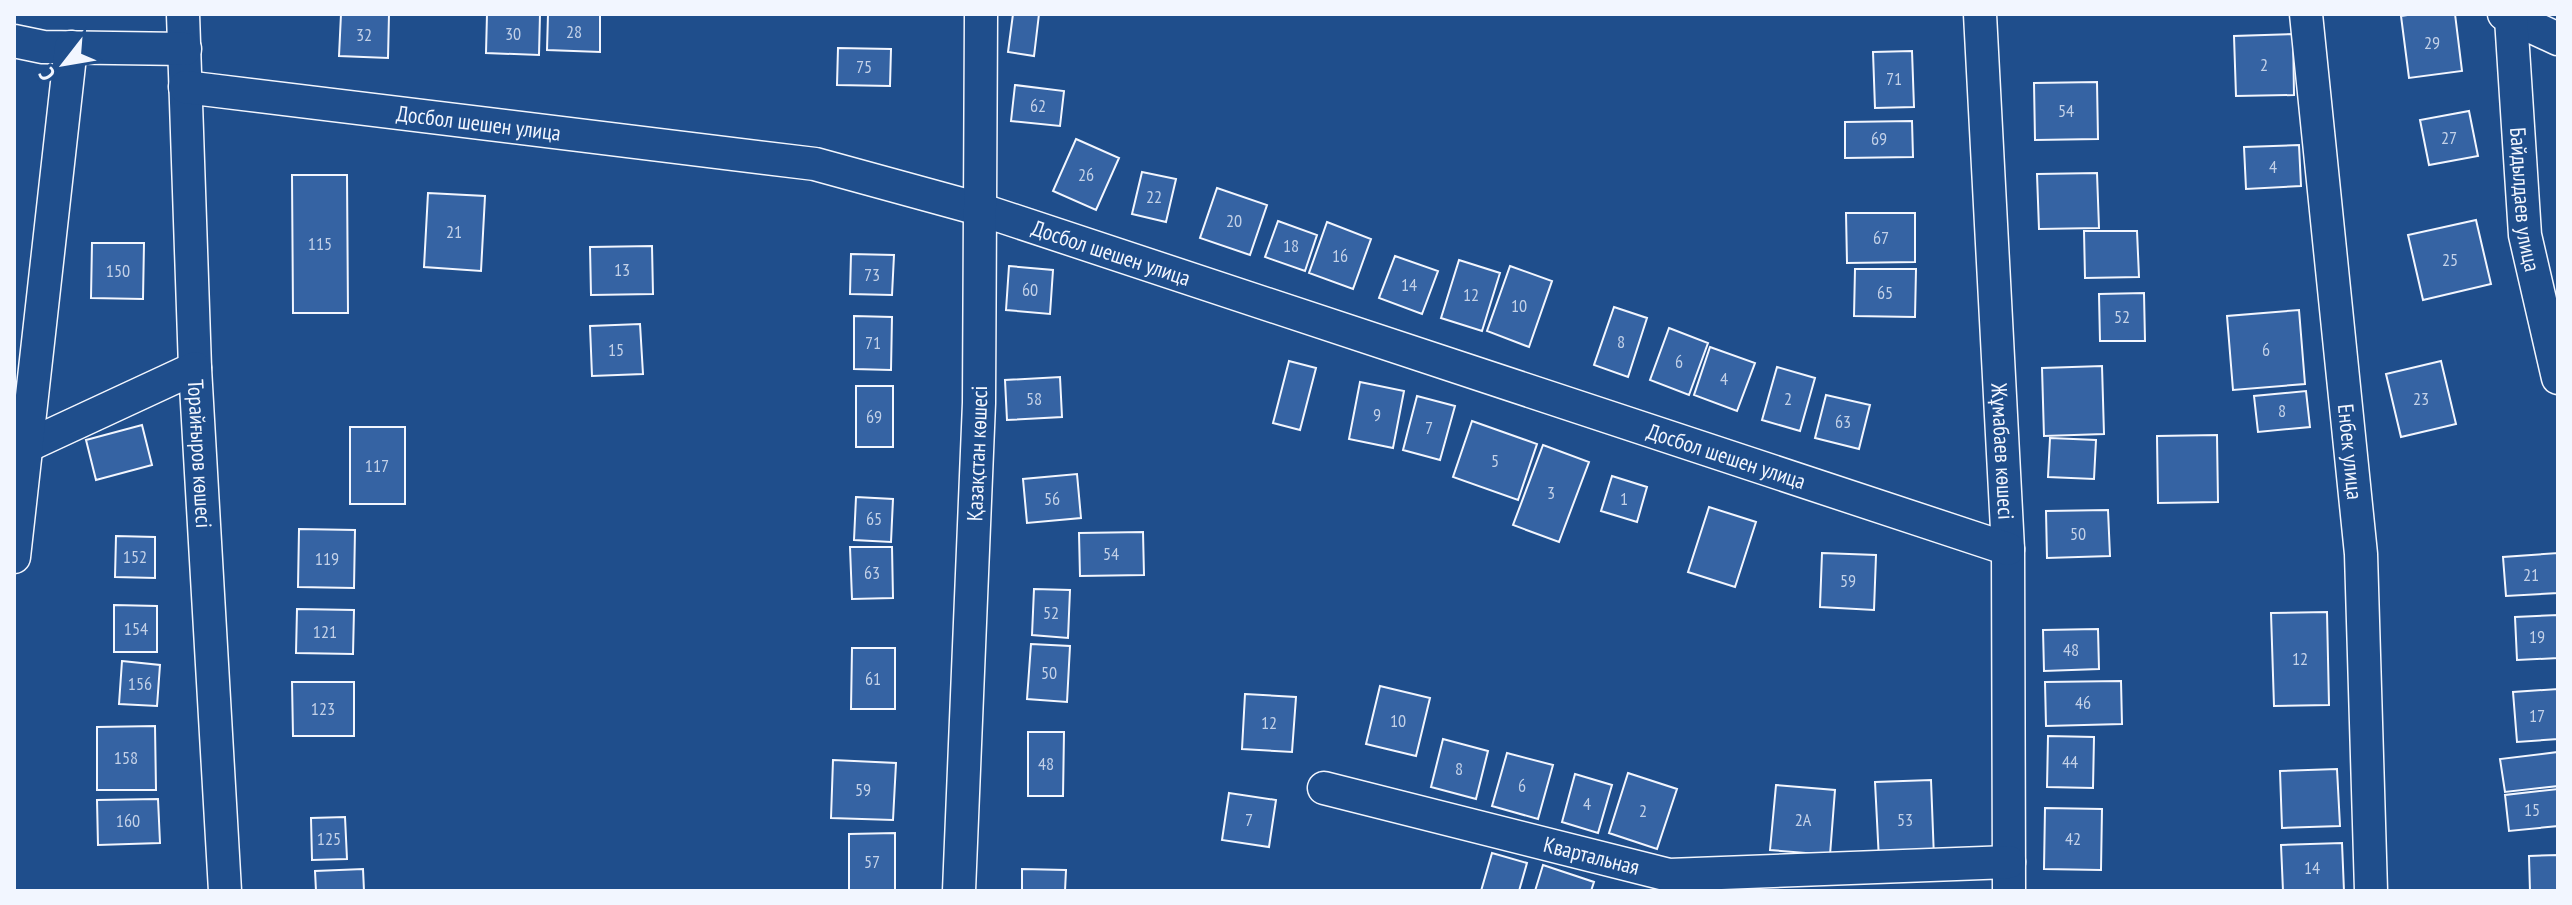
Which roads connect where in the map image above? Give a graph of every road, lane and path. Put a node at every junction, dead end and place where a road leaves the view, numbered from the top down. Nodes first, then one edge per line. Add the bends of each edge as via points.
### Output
1 (183, 14) edge
2 (981, 14) edge
3 (1980, 14) edge
4 (2306, 14) edge
5 (2508, 16) edge
6 (2558, 39) edge
7 (14, 41) edge
8 (71, 47) junction
9 (185, 49) junction
10 (185, 87) junction
11 (979, 209) junction
12 (195, 368) junction
13 (2558, 378) edge
14 (27, 446) junction
15 (2008, 549) junction
16 (14, 557) edge
17 (1324, 788) dead end
18 (2009, 876) edge
19 (225, 891) edge
20 (959, 891) edge
21 (2371, 891) edge

1 - 9 street, Торайғыров көшесі
2 - 11 street, Қазақстан көшесі
3 - 15 street, Жұмабаев көшесі
4 - 21 street, Енбек улица via 2361,554
5 - 6 street
5 - 13 street, Байдылдаев улица via 2525,235
7 - 8 street
8 - 9 street
8 - 14 street
9 - 10 street, Торайғыров көшесі
10 - 11 street, Досбол шешен улица via 815,164
10 - 12 street, Торайғыров көшесі
11 - 15 street, Досбол шешен улица
11 - 20 street, Қазақстан көшесі via 979,403
12 - 14 street
12 - 19 street, Торайғыров көшесі
14 - 16 street
15 - 18 street, Жұмабаев көшесі
17 - 18 street, Квартальная via 1669,875

